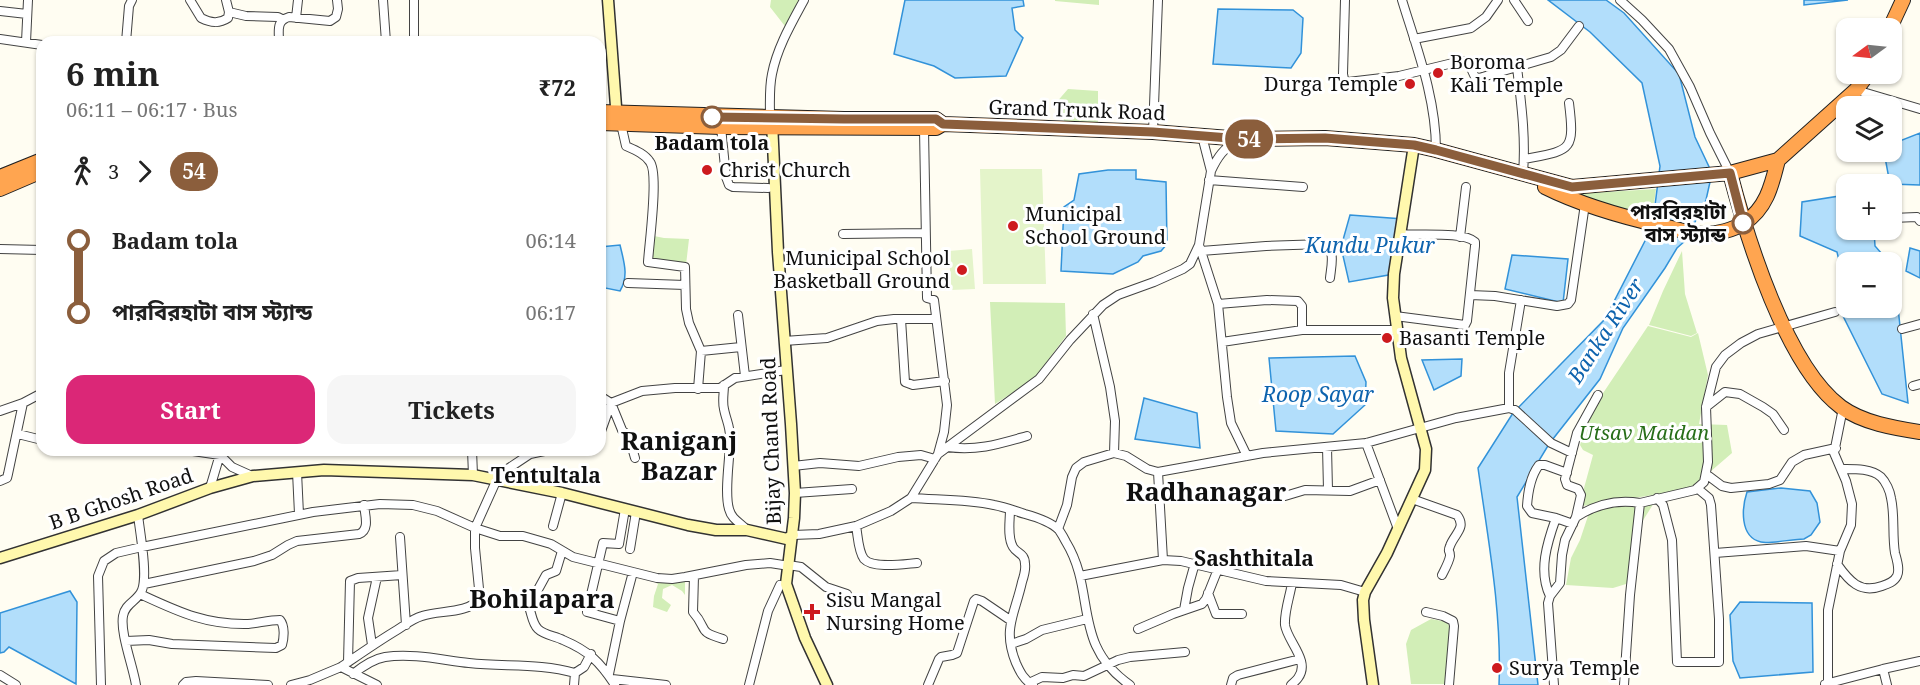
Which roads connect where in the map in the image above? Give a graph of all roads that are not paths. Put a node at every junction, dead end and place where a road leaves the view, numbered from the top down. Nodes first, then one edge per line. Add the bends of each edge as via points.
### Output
1 (28, 0) edge
2 (132, 0) edge
3 (190, 0) edge
4 (227, 0) edge
5 (298, 0) edge
6 (337, 0) edge
7 (382, 0) edge
8 (414, 0) edge
9 (608, 0) edge
10 (804, 0) edge
11 (1158, 0) edge
12 (1345, 0) edge
13 (1402, 0) edge
14 (1498, 0) edge
15 (1514, 0) edge
16 (1620, 0) edge
17 (1903, 0) edge
18 (0, 11) edge
19 (229, 12) junction
20 (27, 14) junction
21 (296, 18) junction
22 (1895, 18) edge
23 (282, 19) junction
24 (1528, 21) dead end
25 (1579, 26) dead end
26 (126, 36) edge
27 (279, 36) edge
28 (385, 36) edge
29 (414, 36) edge
30 (0, 39) edge
31 (1414, 39) junction
32 (26, 42) junction
33 (36, 44) edge
34 (1517, 67) junction
35 (1423, 70) junction
36 (1860, 84) edge
37 (1856, 90) junction
38 (1569, 103) dead end
39 (1920, 109) edge
40 (606, 115) edge
41 (618, 120) junction
42 (770, 121) junction
43 (606, 122) edge
44 (943, 124) junction
45 (721, 127) junction
46 (924, 129) junction
47 (1153, 132) junction
48 (1202, 136) junction
49 (1242, 139) junction
50 (1414, 145) junction
51 (1436, 150) junction
52 (1525, 159) junction
53 (1778, 160) junction
54 (36, 162) edge
55 (1211, 171) junction
56 (1730, 173) junction
57 (36, 174) edge
58 (1526, 174) junction
59 (0, 177) edge
60 (1209, 180) junction
61 (1303, 187) dead end
62 (1466, 187) dead end
63 (771, 188) junction
64 (0, 189) edge
65 (1585, 204) junction
66 (1902, 218) edge
67 (1920, 221) edge
68 (1743, 223) junction
69 (924, 233) junction
70 (843, 234) dead end
71 (1401, 234) junction
72 (1460, 237) junction
73 (1200, 248) junction
74 (0, 249) edge
75 (36, 249) edge
76 (1330, 278) dead end
77 (628, 283) dead end
78 (685, 285) junction
79 (1470, 295) junction
80 (1521, 300) junction
81 (1218, 304) junction
82 (1835, 312) dead end
83 (1093, 314) junction
84 (738, 315) dead end
85 (1395, 316) junction
86 (901, 319) junction
87 (936, 319) junction
88 (1920, 324) edge
89 (1784, 326) junction
90 (1081, 327) junction
91 (1096, 329) junction
92 (1902, 329) dead end
93 (1302, 330) junction
94 (1396, 330) junction
95 (784, 342) junction
96 (1222, 342) junction
97 (741, 347) junction
98 (701, 351) junction
99 (784, 371) junction
100 (745, 376) junction
101 (945, 381) junction
102 (724, 386) junction
103 (698, 389) junction
104 (1598, 395) dead end
105 (36, 396) edge
106 (606, 400) edge
107 (23, 403) junction
108 (611, 403) junction
109 (1706, 407) junction
110 (1843, 408) junction
111 (1512, 409) junction
112 (0, 411) edge
113 (606, 417) edge
114 (1421, 428) junction
115 (1784, 430) dead end
116 (1920, 432) edge
117 (18, 434) junction
118 (1027, 436) dead end
119 (36, 438) edge
120 (1366, 442) junction
121 (948, 447) junction
122 (1327, 447) junction
123 (1836, 448) junction
124 (1114, 453) junction
125 (1572, 453) junction
126 (220, 456) edge
127 (224, 456) edge
128 (472, 456) edge
129 (527, 456) edge
130 (1247, 456) junction
131 (936, 457) junction
132 (635, 458) dead end
133 (794, 466) junction
134 (1841, 469) junction
135 (1158, 471) junction
136 (297, 472) junction
137 (1567, 473) junction
138 (1706, 474) junction
139 (253, 476) junction
140 (472, 476) junction
141 (497, 479) junction
142 (1380, 480) junction
143 (0, 481) edge
144 (210, 488) junction
145 (1697, 488) junction
146 (852, 489) dead end
147 (1328, 490) junction
148 (562, 493) junction
149 (795, 493) junction
150 (1286, 496) dead end
151 (911, 498) junction
152 (1656, 498) junction
153 (1412, 499) junction
154 (1640, 503) junction
155 (364, 505) junction
156 (1010, 510) junction
157 (630, 511) junction
158 (299, 514) junction
159 (138, 515) junction
160 (1556, 518) junction
161 (1574, 520) junction
162 (553, 526) dead end
163 (856, 526) junction
164 (475, 528) junction
165 (1058, 529) junction
166 (1398, 529) junction
167 (747, 530) junction
168 (400, 537) dead end
169 (790, 537) junction
170 (142, 547) junction
171 (630, 549) dead end
172 (562, 551) junction
173 (1840, 551) junction
174 (1715, 552) junction
175 (0, 558) edge
176 (1163, 560) junction
177 (917, 563) dead end
178 (1195, 563) junction
179 (600, 564) junction
180 (1837, 564) junction
181 (785, 565) junction
182 (1218, 569) junction
183 (633, 572) junction
184 (402, 575) junction
185 (1442, 575) dead end
186 (694, 576) junction
187 (1080, 576) junction
188 (377, 577) junction
189 (1292, 583) junction
190 (144, 584) junction
191 (780, 585) junction
192 (1365, 592) junction
193 (1208, 593) junction
194 (140, 594) junction
195 (847, 594) dead end
196 (1550, 596) junction
197 (480, 599) junction
198 (530, 606) junction
199 (1184, 610) junction
200 (1426, 612) dead end
201 (1242, 614) dead end
202 (1087, 619) junction
203 (1010, 620) junction
204 (620, 621) junction
205 (406, 625) junction
206 (1138, 629) dead end
207 (723, 639) dead end
208 (126, 641) junction
209 (1011, 644) junction
210 (372, 645) junction
211 (1185, 652) dead end
212 (591, 654) junction
213 (1300, 659) junction
214 (1920, 661) edge
215 (345, 664) junction
216 (1107, 665) junction
217 (1882, 669) junction
218 (575, 672) junction
219 (353, 674) junction
220 (0, 675) edge
221 (612, 680) edge
222 (1031, 684) edge
223 (16, 685) edge
224 (101, 685) edge
225 (136, 685) edge
226 (183, 685) edge
227 (268, 685) edge
228 (291, 685) edge
229 (377, 685) edge
230 (574, 685) edge
231 (666, 685) edge
232 (749, 685) edge
233 (819, 685) edge
234 (827, 685) edge
235 (928, 685) edge
236 (1130, 685) edge
237 (1231, 685) edge
238 (1291, 685) edge
239 (1373, 685) edge
240 (1449, 685) edge
241 (1554, 685) edge
242 (1624, 685) edge
243 (1826, 685) edge
244 (1887, 685) edge

1 - 20 street
2 - 26 street
3 - 19 street via 208,22 222,22
4 - 19 street
5 - 21 street
6 - 21 street via 336,17 330,21
7 - 28 street
8 - 29 street
9 - 41 street
10 - 42 street via 781,44 774,67
11 - 47 street
12 - 35 street via 1344,79 1374,80
13 - 31 street
14 - 31 street via 1486,17 1471,28
15 - 24 street
16 - 56 street via 1669,49
17 - 22 highway
18 - 20 street
19 - 23 street
20 - 32 street
21 - 23 street
23 - 27 street
25 - 34 street via 1562,50
30 - 32 street
31 - 35 street
32 - 33 street
34 - 35 street via 1477,78 1465,61
34 - 52 street
35 - 51 street via 1436,124
36 - 37 highway
37 - 39 street
37 - 53 highway
38 - 52 street via 1572,128 1567,147
40 - 41 highway, Grand Trunk Road
41 - 42 highway, Grand Trunk Road
41 - 43 highway, Grand Trunk Road
41 - 45 highway, Grand Trunk Road
41 - 78 street via 626,146 644,156 653,168 648,262 685,267
42 - 44 highway, Grand Trunk Road via 936,119
42 - 45 highway, Grand Trunk Road
42 - 46 highway, Grand Trunk Road
42 - 63 street
44 - 46 highway, Grand Trunk Road
44 - 47 highway, Grand Trunk Road
45 - 63 street via 729,185
46 - 69 street
47 - 48 highway, Grand Trunk Road
48 - 49 highway, Grand Trunk Road
48 - 55 street
49 - 50 highway, Grand Trunk Road via 1325,138
49 - 55 street via 1227,147
50 - 51 highway, Grand Trunk Road
50 - 71 street
51 - 58 highway, Grand Trunk Road
52 - 58 street
53 - 56 highway
53 - 68 highway via 1768,196
54 - 59 highway
55 - 60 street
56 - 58 highway, Grand Trunk Road via 1572,187
56 - 68 highway
57 - 64 highway
58 - 65 highway via 1546,188
60 - 61 street
60 - 73 street
62 - 72 street
63 - 95 street, Bijay Chand Road
63 - 99 street, Bijay Chand Road
65 - 68 highway via 1692,233 1711,234
65 - 80 street via 1568,304
66 - 67 street
68 - 89 highway
69 - 70 street
69 - 87 street via 927,298 934,300
71 - 72 street
71 - 85 street via 1394,274
72 - 79 street via 1475,242
73 - 76 street via 1324,244 1331,251
73 - 81 street
73 - 83 street via 1183,269 1118,295
74 - 75 street
77 - 78 street
78 - 98 street via 689,323
79 - 80 street
79 - 85 street via 1465,325
80 - 111 street via 1509,373
81 - 93 street via 1298,301 1302,306
81 - 96 street
82 - 89 street
83 - 90 street
83 - 91 street
84 - 97 street
85 - 94 street
86 - 87 street
86 - 95 street via 877,321 827,338
86 - 101 street via 905,382 912,385
87 - 101 street
88 - 92 street
89 - 109 street via 1758,334 1725,355 1716,367
89 - 110 highway via 1819,385
90 - 91 street
90 - 121 street via 1039,379
91 - 124 street via 1115,420
93 - 94 street
93 - 96 street
94 - 114 street
95 - 99 street, Bijay Chand Road
96 - 130 street via 1231,423
97 - 98 street
97 - 100 street
98 - 103 street
99 - 100 street
99 - 133 street, Bijay Chand Road
99 - 169 street, Bijay Chand Road
100 - 102 street
101 - 131 street via 944,432
102 - 103 street
102 - 167 street via 723,407 730,440 729,509 734,521
103 - 108 street via 642,391
104 - 125 street via 1580,425
105 - 107 street
106 - 108 street
107 - 112 street
107 - 117 street
108 - 113 street
108 - 132 street
109 - 115 street via 1725,392 1740,394 1773,414
109 - 138 street
110 - 116 highway via 1870,421
110 - 123 street
111 - 114 street
111 - 125 street via 1551,443
114 - 120 street
114 - 153 street via 1425,470
117 - 119 street
117 - 143 street via 7,478
118 - 121 street via 974,449
120 - 122 street
120 - 142 street
121 - 131 street
122 - 130 street
122 - 147 street
123 - 134 street via 1834,453
123 - 138 street via 1804,455 1792,462 1780,480 1769,483 1731,488
124 - 135 street via 1147,470
124 - 165 street via 1076,468
125 - 137 street
126 - 144 street
127 - 139 street via 232,467
128 - 140 street
129 - 141 street
130 - 135 street
131 - 133 street via 888,458 859,466
131 - 151 street
133 - 149 street, Bijay Chand Road
134 - 173 street via 1852,504 1851,525
134 - 180 street via 1871,472 1881,477 1888,488 1899,571 1892,582 1866,589 1850,582
135 - 176 street
136 - 139 street, B B Ghosh Road
136 - 140 street, B B Ghosh Road
136 - 158 street
137 - 160 street via 1539,465 1528,493 1528,510
137 - 161 street via 1565,483 1581,495
138 - 145 street
139 - 144 street, B B Ghosh Road
140 - 141 street, B B Ghosh Road
141 - 148 street, B B Ghosh Road
141 - 164 street
142 - 147 street via 1350,491
142 - 166 street
144 - 159 street, B B Ghosh Road
145 - 152 street
145 - 174 street via 1709,498
146 - 149 street
147 - 150 street via 1305,490
148 - 157 street, B B Ghosh Road
148 - 162 street
149 - 169 street, Bijay Chand Road
151 - 156 street via 964,501
151 - 163 street
152 - 154 street
152 - 174 street via 1664,505 1672,540 1677,663 1719,662
153 - 166 street
153 - 185 street via 1460,519 1460,531 1449,548 1450,557
154 - 161 street via 1597,506
154 - 242 street
155 - 158 street
155 - 164 street via 413,505
155 - 190 street via 363,533 297,541 264,558
156 - 165 street
156 - 203 street via 1011,542 1026,561
157 - 167 street, B B Ghosh Road via 716,530
157 - 171 street
157 - 179 street via 619,544 603,543
158 - 170 street
159 - 170 street
159 - 175 street, B B Ghosh Road
160 - 161 street
160 - 196 street via 1544,573
161 - 196 street via 1565,540 1560,583
163 - 169 street
163 - 177 street via 861,552 870,563
164 - 172 street via 500,536 523,536
164 - 197 street
165 - 187 street via 1072,551
166 - 192 street
167 - 169 street, B B Ghosh Road
168 - 184 street
169 - 181 street, Bijay Chand Road
170 - 190 street
170 - 224 street via 116,553 104,561 98,576
172 - 179 street
172 - 198 street via 556,572 546,575
173 - 174 street via 1806,546
173 - 180 street
176 - 178 street
176 - 187 street
178 - 182 street
178 - 199 street
179 - 183 street
179 - 204 street via 587,612
180 - 243 street via 1828,610
181 - 186 street via 746,565
181 - 191 street, Bijay Chand Road
181 - 195 street via 801,567 826,587
181 - 234 street, Bijay Chand Road via 790,598
182 - 189 street
182 - 193 street
183 - 186 street via 672,579
183 - 204 street
184 - 188 street
184 - 205 street
186 - 207 street via 693,612 707,634
187 - 202 street
188 - 210 street via 368,618
188 - 215 street via 353,579 349,584
189 - 192 street via 1341,585
189 - 213 street via 1285,626
190 - 194 street
191 - 232 street via 768,611
191 - 233 street, Bijay Chand Road
192 - 239 street via 1364,620
193 - 199 street via 1202,604
193 - 201 street via 1216,614
194 - 208 street via 123,613
194 - 208 street via 208,621 249,624 280,620 284,625 282,645 276,648
196 - 241 street
197 - 198 street via 524,602
197 - 205 street via 470,606 424,615
198 - 212 street via 540,631
199 - 206 street
200 - 240 street via 1453,621
202 - 209 street via 1042,630
202 - 216 street via 1092,639
203 - 209 street
203 - 235 street via 976,599 957,652 939,659
204 - 221 street
205 - 210 street
208 - 225 street
209 - 222 street via 1022,675
210 - 215 street
211 - 216 street via 1130,657
212 - 218 street via 584,667
212 - 221 street
213 - 237 street via 1238,675
213 - 238 street via 1299,678
214 - 217 street
215 - 219 street
215 - 228 street
216 - 222 street via 1084,676 1042,677
216 - 236 street
217 - 243 street
217 - 244 street
218 - 219 street via 395,656 365,664
218 - 230 street
219 - 229 street
220 - 223 street
221 - 231 street
226 - 227 street via 196,681

